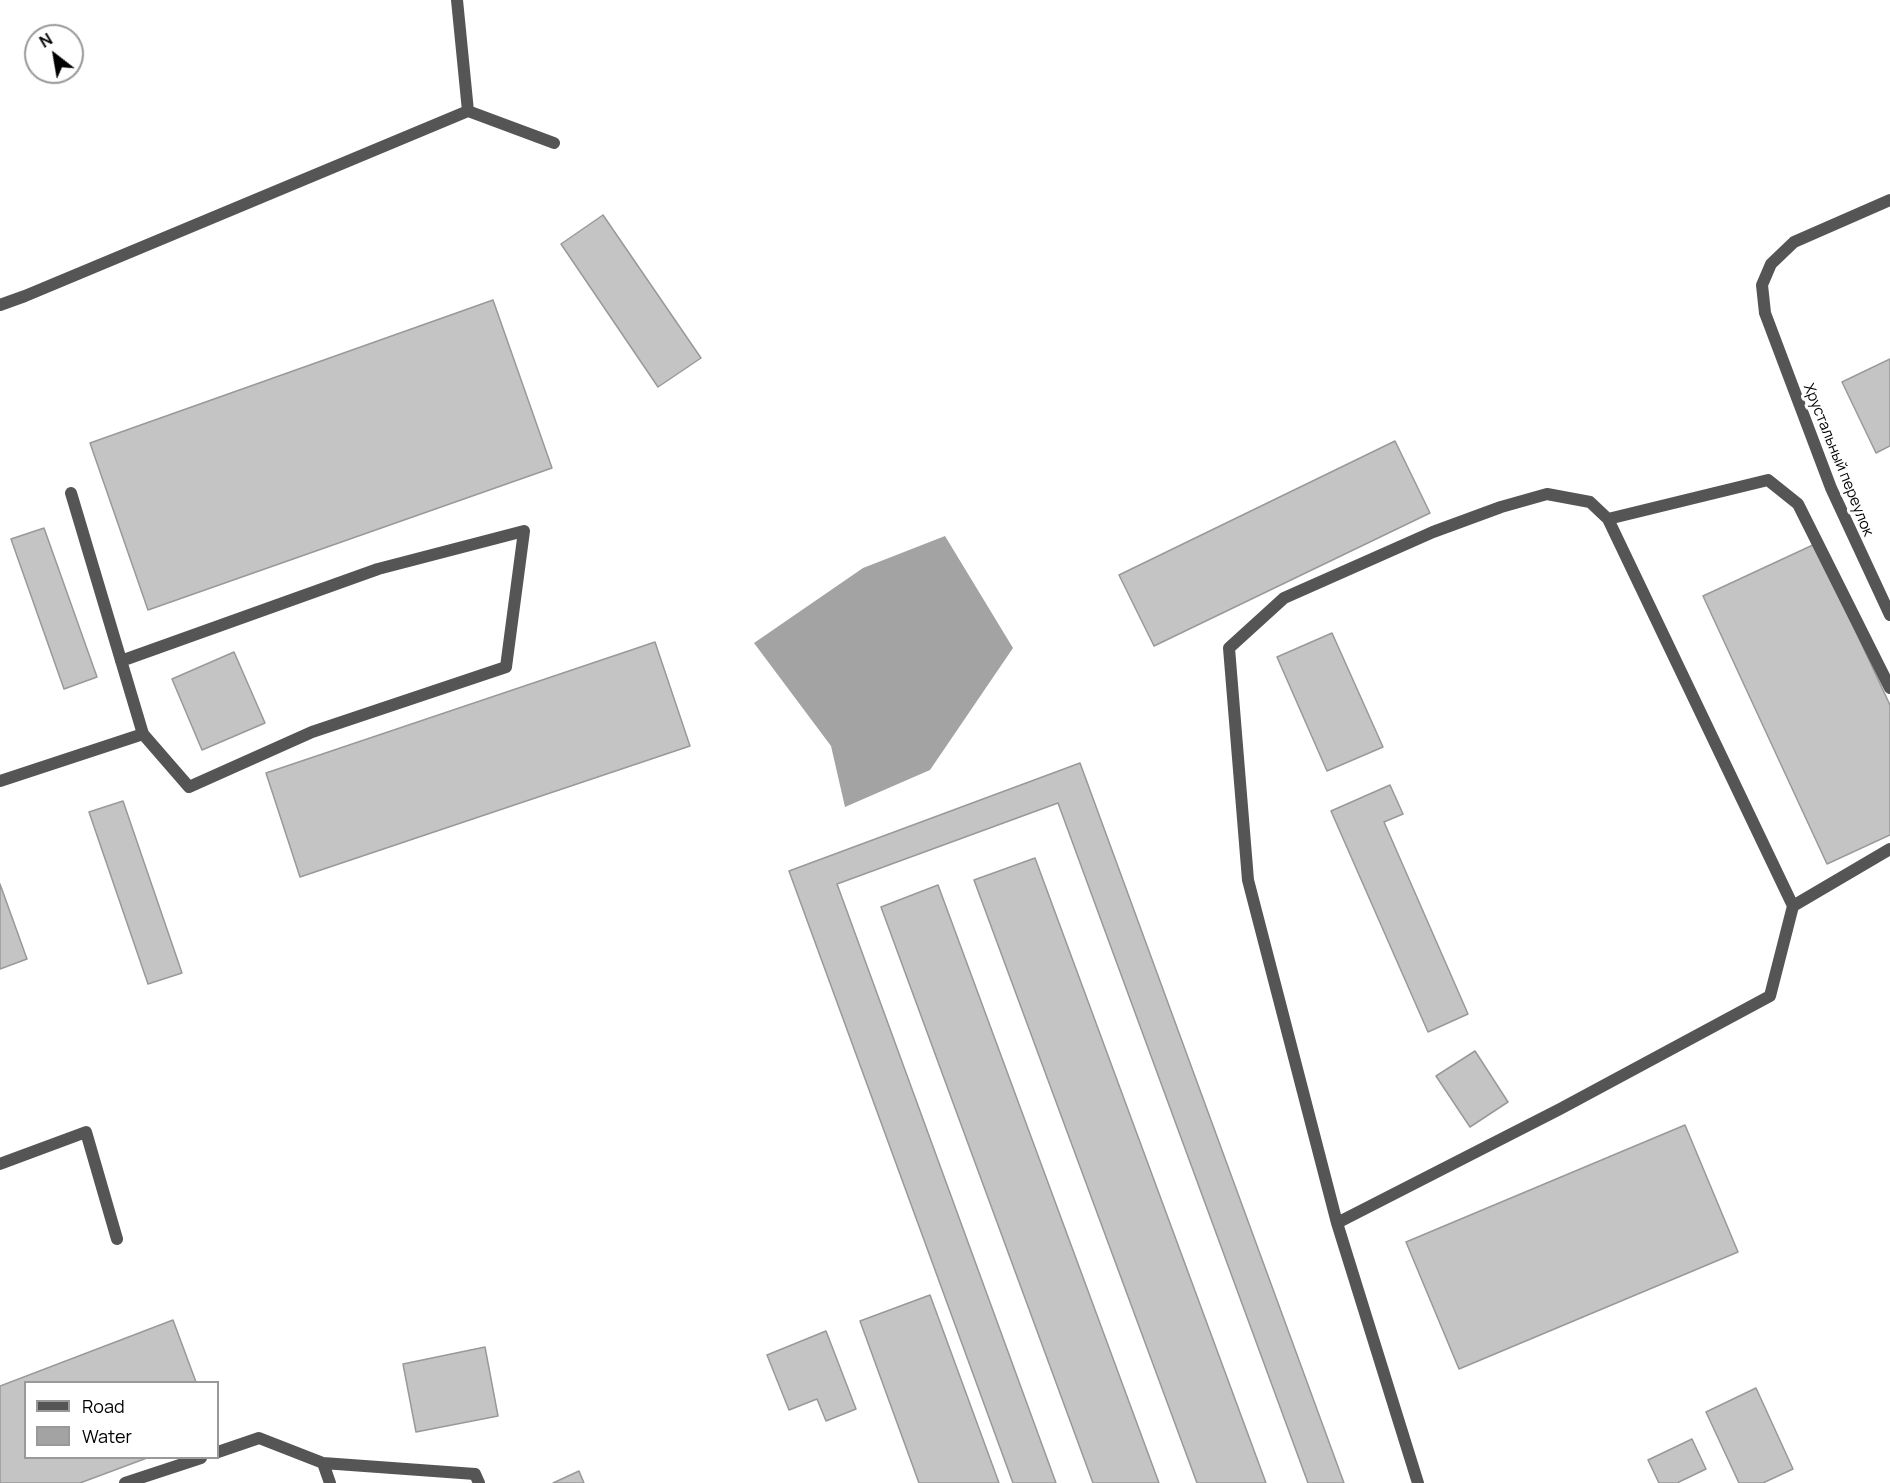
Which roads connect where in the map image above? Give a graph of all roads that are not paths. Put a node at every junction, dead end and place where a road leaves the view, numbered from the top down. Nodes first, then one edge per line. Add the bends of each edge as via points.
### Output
1 (457, 0) edge
2 (468, 111) junction
3 (554, 143) dead end
4 (1890, 200) edge
5 (0, 305) edge
6 (71, 493) dead end
7 (1608, 519) junction
8 (1890, 615) edge
9 (121, 661) junction
10 (1890, 688) edge
11 (143, 734) junction
12 (0, 781) edge
13 (1890, 849) edge
14 (1793, 906) junction
15 (0, 1164) edge
16 (1336, 1223) junction
17 (117, 1239) dead end
18 (219, 1452) edge
19 (198, 1459) edge
20 (323, 1463) junction
21 (125, 1483) edge
22 (330, 1483) edge
23 (479, 1483) edge
24 (1418, 1483) edge

1 - 2 street
2 - 3 street
2 - 5 street
4 - 8 street, Хрустальный переулок via 1794,242 1771,264 1762,285 1764,313 1831,488
6 - 9 street
7 - 10 street via 1768,480 1798,504
7 - 14 street
7 - 16 street via 1590,502 1547,494 1501,507 1433,532 1284,598 1229,648 1248,879
9 - 11 street
9 - 11 street via 378,569 524,531 506,667 312,732 189,787
11 - 12 street
13 - 14 street
14 - 16 street via 1770,996
15 - 17 street via 87,1132
16 - 24 street
18 - 20 street via 259,1438
19 - 21 street
20 - 22 street
20 - 23 street via 475,1474

